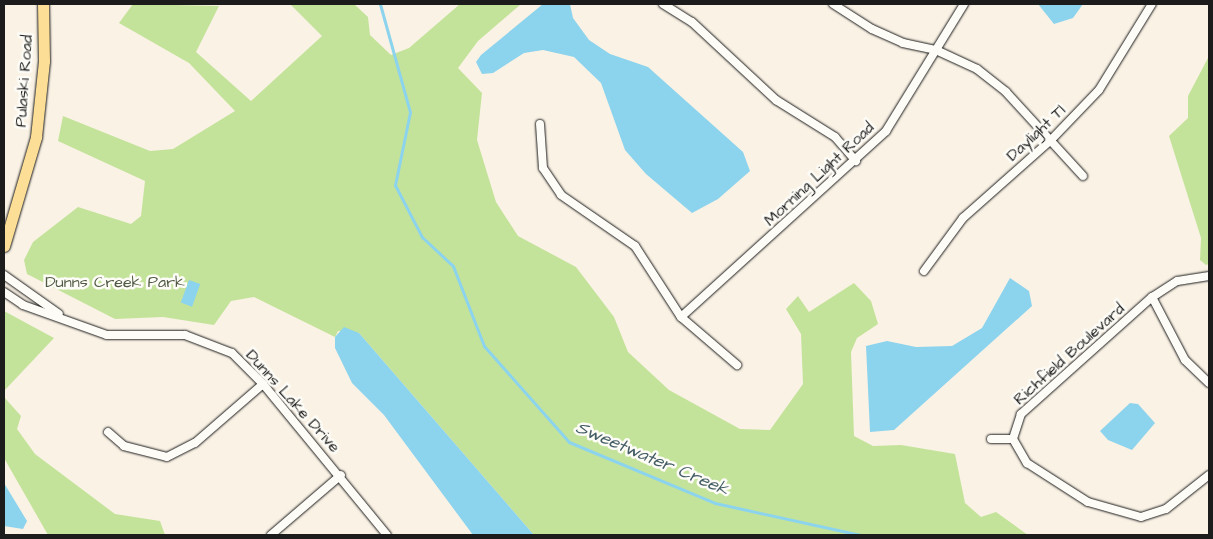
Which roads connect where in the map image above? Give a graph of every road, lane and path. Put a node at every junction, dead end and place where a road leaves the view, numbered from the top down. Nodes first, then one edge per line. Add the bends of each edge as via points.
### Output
1 (42, 4) edge
2 (663, 4) edge
3 (833, 4) edge
4 (964, 4) edge
5 (1152, 4) edge
6 (936, 50) junction
7 (540, 124) dead end
8 (1051, 140) junction
9 (856, 161) junction
10 (1083, 176) dead end
11 (4, 246) edge
12 (924, 270) dead end
13 (4, 275) edge
14 (1209, 276) edge
15 (4, 292) edge
16 (1152, 297) junction
17 (63, 317) junction
18 (681, 317) junction
19 (736, 365) dead end
20 (1209, 383) edge
21 (263, 384) junction
22 (108, 432) dead end
23 (991, 439) dead end
24 (1013, 439) junction
25 (341, 475) junction
26 (1209, 475) edge
27 (271, 535) edge
28 (387, 535) edge

1 - 11 main road, Pulaski Road via 44,61 36,137
2 - 9 street via 692,22 776,100 834,137
3 - 6 street via 872,29 903,43
4 - 6 street, Morning Light Road
5 - 8 street, Daylight Tl via 1099,90
6 - 8 street via 977,69 1006,92
6 - 9 street, Morning Light Road via 886,131
7 - 18 street via 540,152 550,182 561,195 635,246
8 - 10 street
8 - 12 street, Daylight Tl via 963,218
9 - 18 street, Morning Light Road
13 - 17 street
14 - 16 street, Richfield Boulevard via 1177,281
15 - 17 street via 24,305
16 - 20 street via 1185,360
16 - 24 street, Richfield Boulevard via 1021,414
17 - 21 street, Dunns Lake Drive via 107,335 185,336 210,342 240,359
18 - 19 street
21 - 22 street via 195,443 167,457 124,446
21 - 25 street, Dunns Lake Drive
23 - 24 street
24 - 26 street via 1027,463 1088,502 1141,517 1166,509
25 - 27 street
25 - 28 street, Dunns Lake Drive

